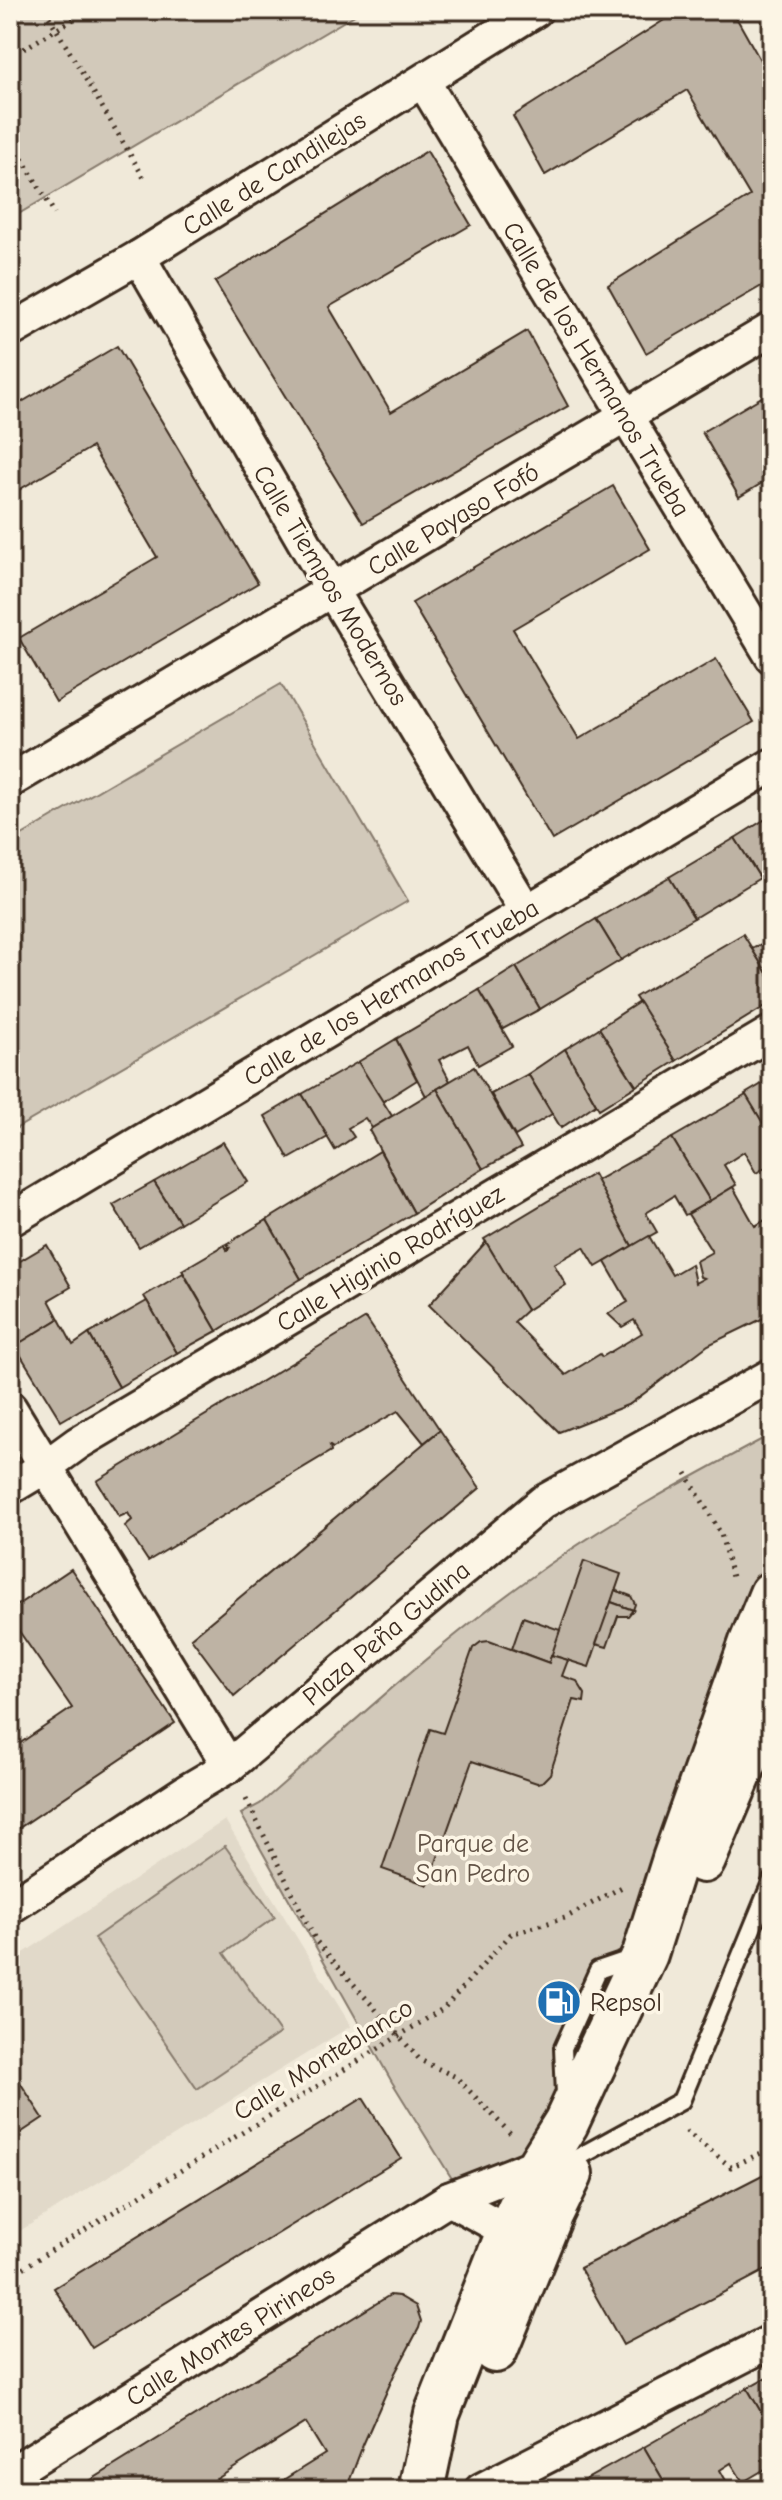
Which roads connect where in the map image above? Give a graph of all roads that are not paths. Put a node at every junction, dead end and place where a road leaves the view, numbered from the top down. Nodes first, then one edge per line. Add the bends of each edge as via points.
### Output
1 (536, 10) edge
2 (423, 81) junction
3 (139, 257) junction
4 (772, 329) edge
5 (10, 331) edge
6 (625, 416) junction
7 (332, 590) junction
8 (772, 657) edge
9 (772, 765) edge
10 (10, 781) edge
11 (526, 911) junction
12 (772, 1032) edge
13 (10, 1220) edge
14 (772, 1375) edge
15 (772, 1401) edge
16 (10, 1408) edge
17 (45, 1467) junction
18 (10, 1488) edge
19 (543, 1502) junction
20 (769, 1602) edge
21 (772, 1697) edge
22 (229, 1766) junction
23 (772, 1880) edge
24 (10, 1907) edge
25 (561, 2148) junction
26 (449, 2199) junction
27 (551, 2213) junction
28 (509, 2232) junction
29 (772, 2341) edge
30 (10, 2474) edge
31 (421, 2490) edge
32 (431, 2490) edge
33 (481, 2490) edge

1 - 2 street, Calle de Candilejas
2 - 3 street, Calle de Candilejas
2 - 6 street, Calle de los Hermanos Trueba
3 - 5 street, Calle de Candilejas
3 - 7 street, Calle Tiempos Modernos
4 - 6 street, Calle Payaso Fofó
6 - 7 street, Calle Payaso Fofó
6 - 8 street, Calle de los Hermanos Trueba
7 - 10 street, Calle Payaso Fofó
7 - 11 street, Calle Tiempos Modernos
9 - 11 street, Calle de los Hermanos Trueba
11 - 13 street, Calle de los Hermanos Trueba
12 - 17 street, Calle Higinio Rodríguez via 92,1434
14 - 19 street, Plaza Peña Gudina
15 - 19 street, Plaza Peña Gudina
16 - 17 street
17 - 18 street, Calle Higinio Rodríguez
17 - 22 street
19 - 22 street, Plaza Peña Gudina
20 - 25 street via 645,1954
21 - 25 street
22 - 24 street, Plaza Peña Gudina
23 - 25 lane via 681,2101
25 - 26 street, Calle Montes Pirineos
25 - 27 street
25 - 28 street
26 - 28 street
26 - 30 street, Calle Montes Pirineos
27 - 28 street
27 - 32 street via 464,2425
28 - 31 street via 437,2414
29 - 33 street

